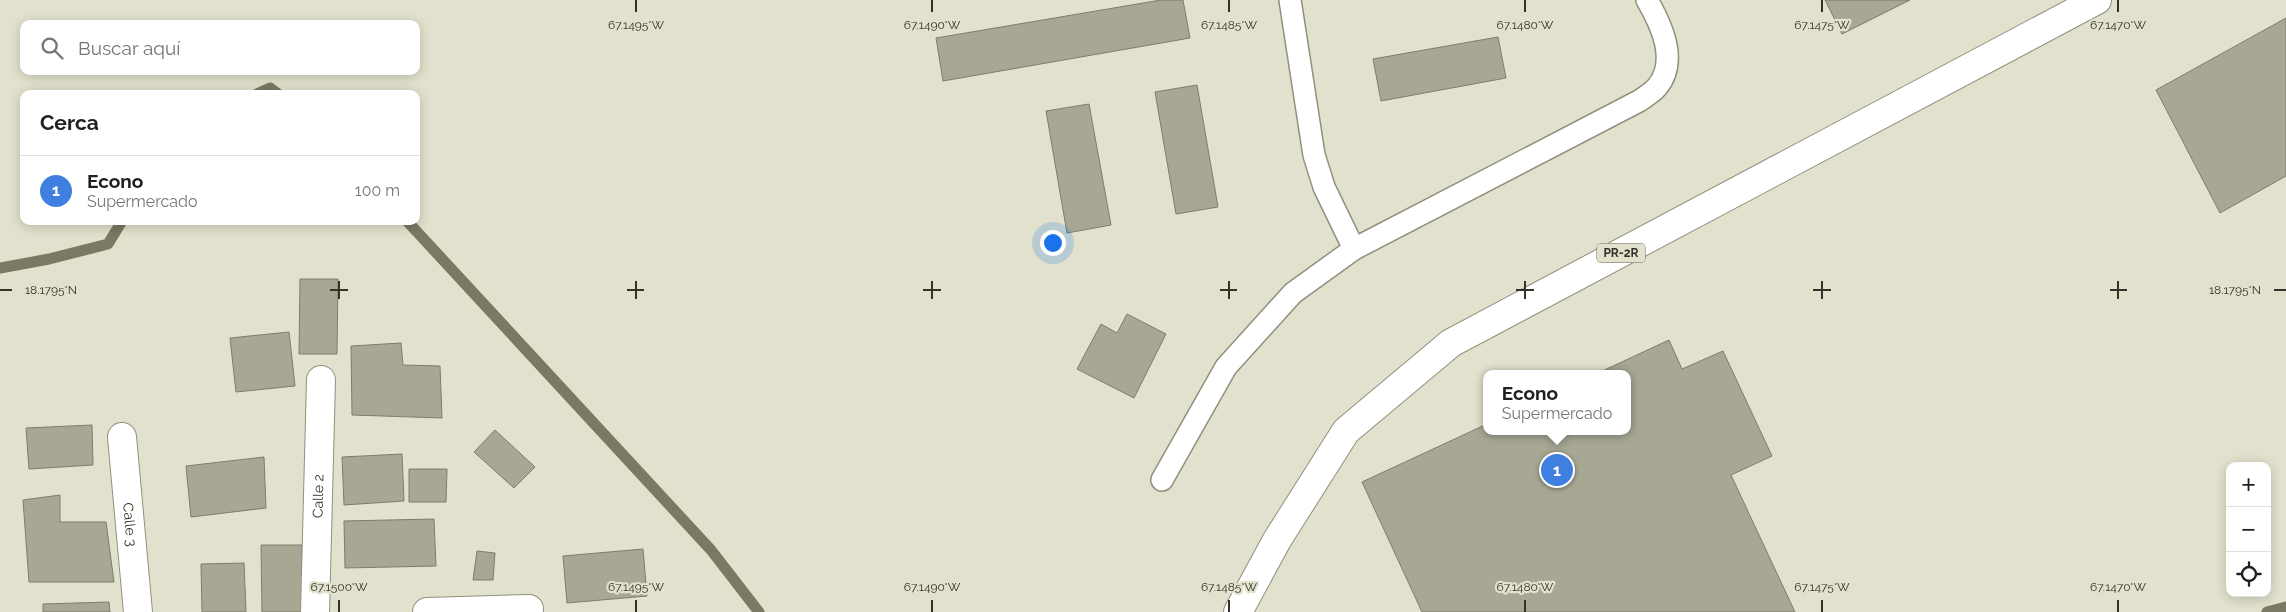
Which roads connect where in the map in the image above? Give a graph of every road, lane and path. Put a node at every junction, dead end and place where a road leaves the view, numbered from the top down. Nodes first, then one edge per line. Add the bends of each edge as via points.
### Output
1 (1290, 0) edge
2 (1647, 0) edge
3 (2097, 0) edge
4 (1354, 249) junction
5 (320, 380) dead end
6 (122, 438) dead end
7 (1162, 480) dead end
8 (529, 609) dead end
9 (138, 612) edge
10 (315, 612) edge
11 (427, 612) edge
12 (1238, 612) edge

1 - 4 lane via 1314,154 1324,187
2 - 4 lane via 1663,29 1668,64 1658,86 1639,101
3 - 12 main road, PR-2R via 1451,343 1346,431 1277,540
4 - 7 lane via 1293,293 1226,367
5 - 10 main road, Calle 2
6 - 9 main road, Calle 3
8 - 11 main road

